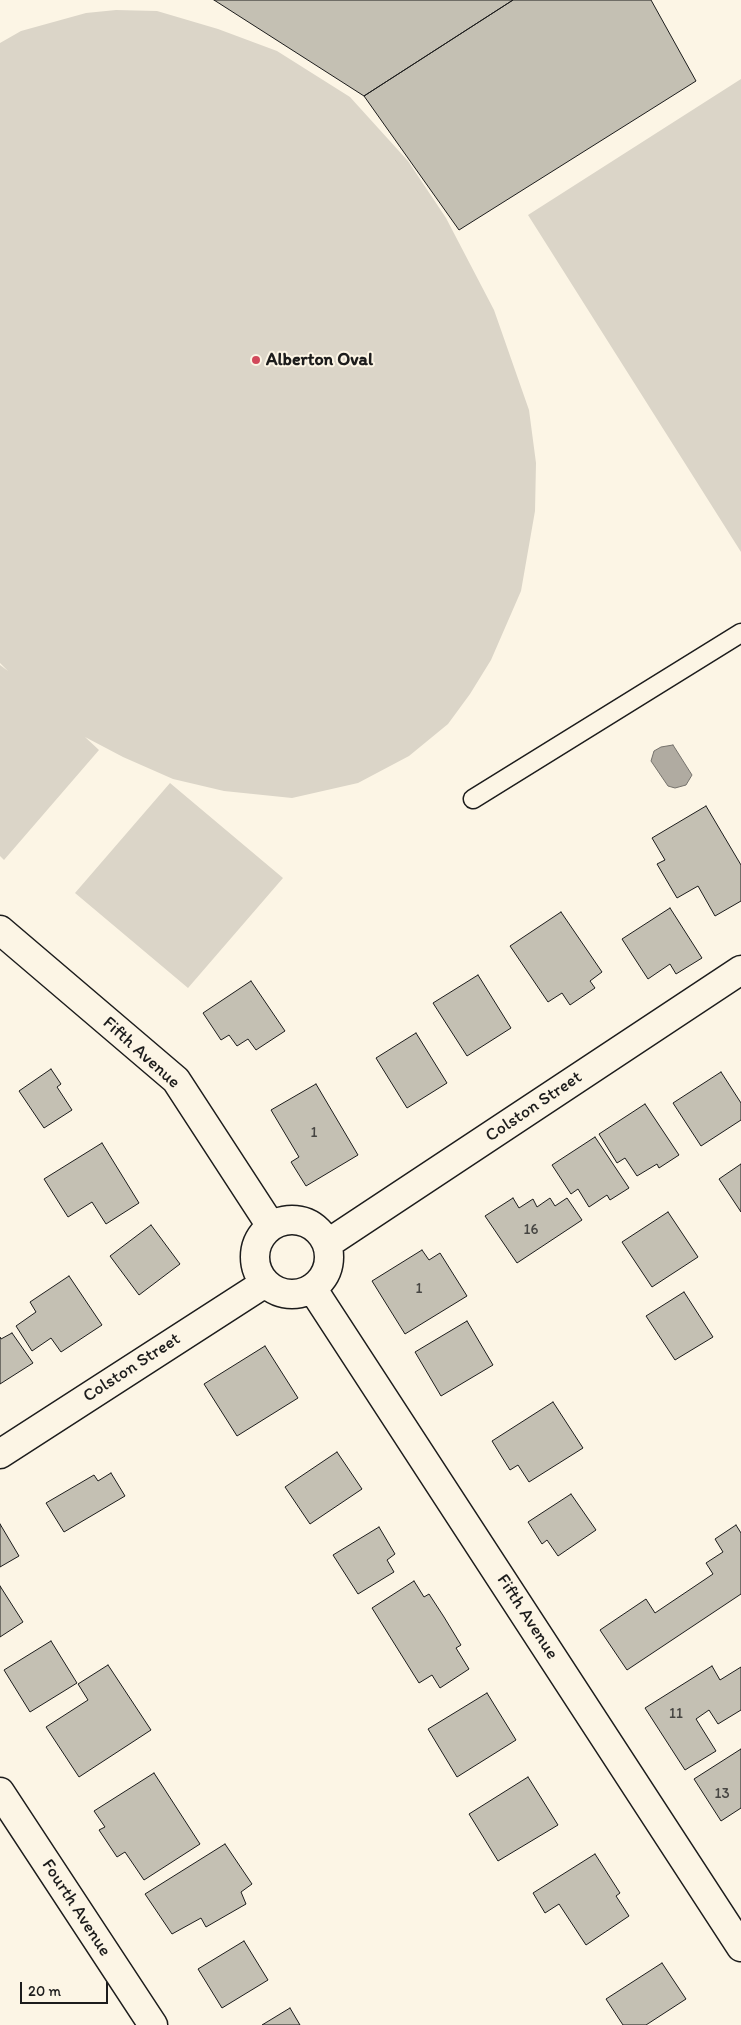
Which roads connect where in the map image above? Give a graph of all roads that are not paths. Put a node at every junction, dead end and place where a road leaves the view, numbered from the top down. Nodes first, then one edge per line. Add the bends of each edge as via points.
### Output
1 (741, 633) edge
2 (473, 799) dead end
3 (0, 930) edge
4 (741, 970) edge
5 (271, 1226) junction
6 (327, 1244) junction
7 (265, 1283) junction
8 (312, 1288) junction
9 (0, 1454) edge
10 (0, 1792) edge
11 (741, 1947) edge
12 (152, 2025) edge

1 - 2 lane
3 - 5 street, Fifth Avenue via 176,1080
4 - 6 street, Colston Street
5 - 6 street via 296,1220 319,1231
5 - 7 street via 261,1235 254,1259
6 - 8 street via 326,1270
7 - 8 street via 288,1294
7 - 9 street, Colston Street
8 - 11 street, Fifth Avenue
10 - 12 street, Fourth Avenue

